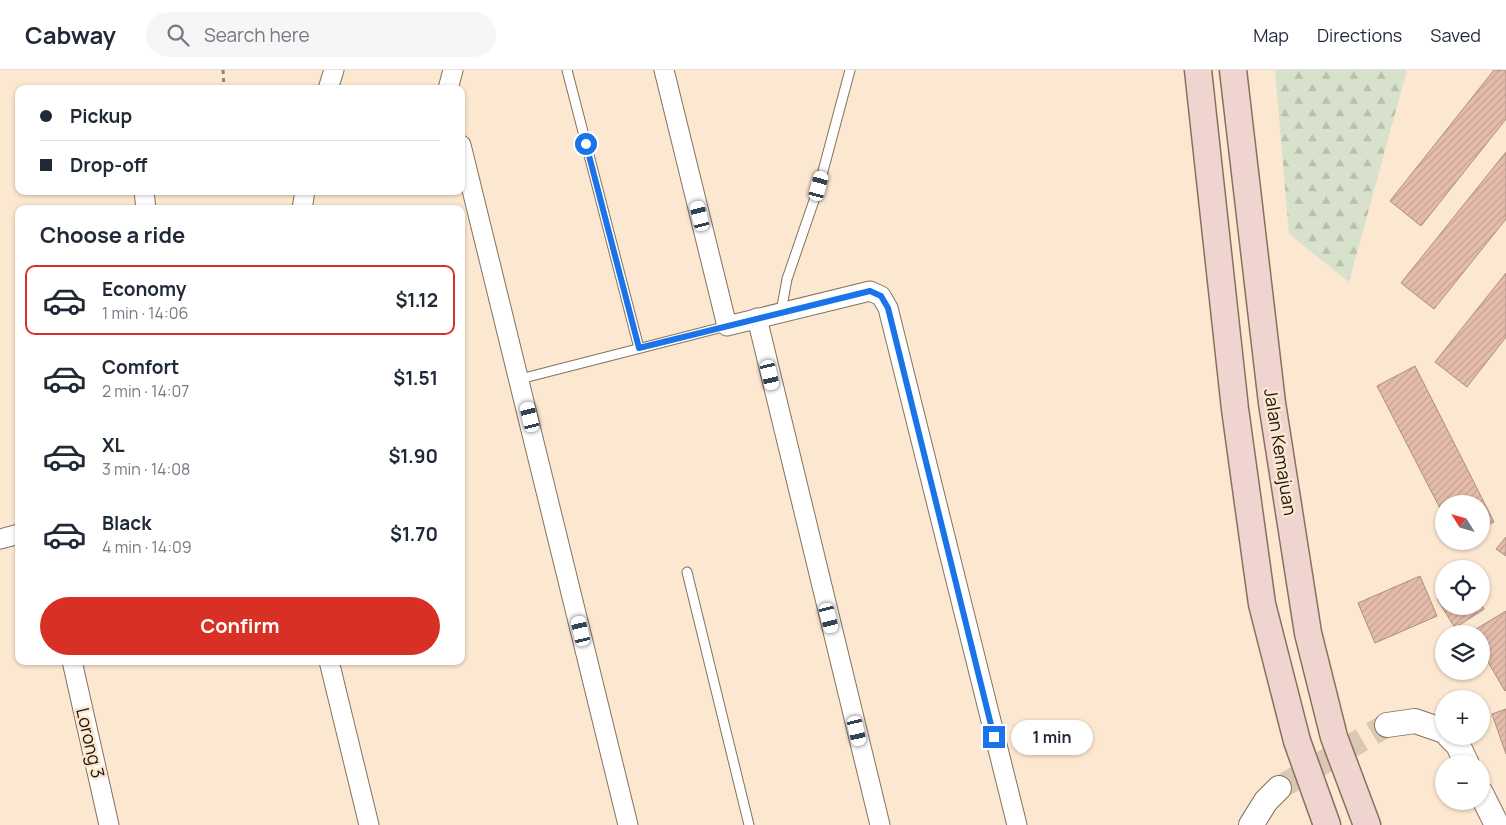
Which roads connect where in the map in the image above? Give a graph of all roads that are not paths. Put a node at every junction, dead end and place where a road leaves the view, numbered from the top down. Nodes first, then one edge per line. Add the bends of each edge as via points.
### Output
1 (334, 70) edge
2 (453, 70) edge
3 (567, 70) edge
4 (664, 70) edge
5 (850, 70) edge
6 (1198, 70) edge
7 (1234, 70) edge
8 (329, 85) edge
9 (449, 85) edge
10 (465, 161) edge
11 (781, 312) junction
12 (757, 318) junction
13 (727, 326) junction
14 (639, 348) junction
15 (520, 379) junction
16 (15, 535) edge
17 (0, 539) edge
18 (687, 572) dead end
19 (73, 665) edge
20 (330, 665) edge
21 (1387, 725) tunnel mouth
22 (1435, 728) edge
23 (1280, 788) tunnel mouth
24 (1490, 810) edge
25 (109, 825) edge
26 (369, 825) edge
27 (628, 825) edge
28 (749, 825) edge
29 (880, 825) edge
30 (1017, 825) edge
31 (1252, 825) edge
32 (1327, 825) edge
33 (1367, 825) edge
34 (1497, 825) edge

1 - 8 street
2 - 9 street
3 - 14 lane
4 - 13 street
5 - 11 lane
6 - 32 main road via 1234,409 1262,604 1297,741
7 - 33 main road, Jalan Kemajuan via 1272,403 1308,633 1334,737
10 - 15 street
11 - 12 street
11 - 30 street via 870,291 881,296 888,308
12 - 13 street
12 - 29 street
13 - 14 lane
14 - 15 lane
15 - 27 street
16 - 17 street
18 - 28 lane
19 - 25 street, Lorong 3
20 - 26 street
21 - 22 street via 1415,721
23 - 31 street via 1266,801
24 - 34 street

